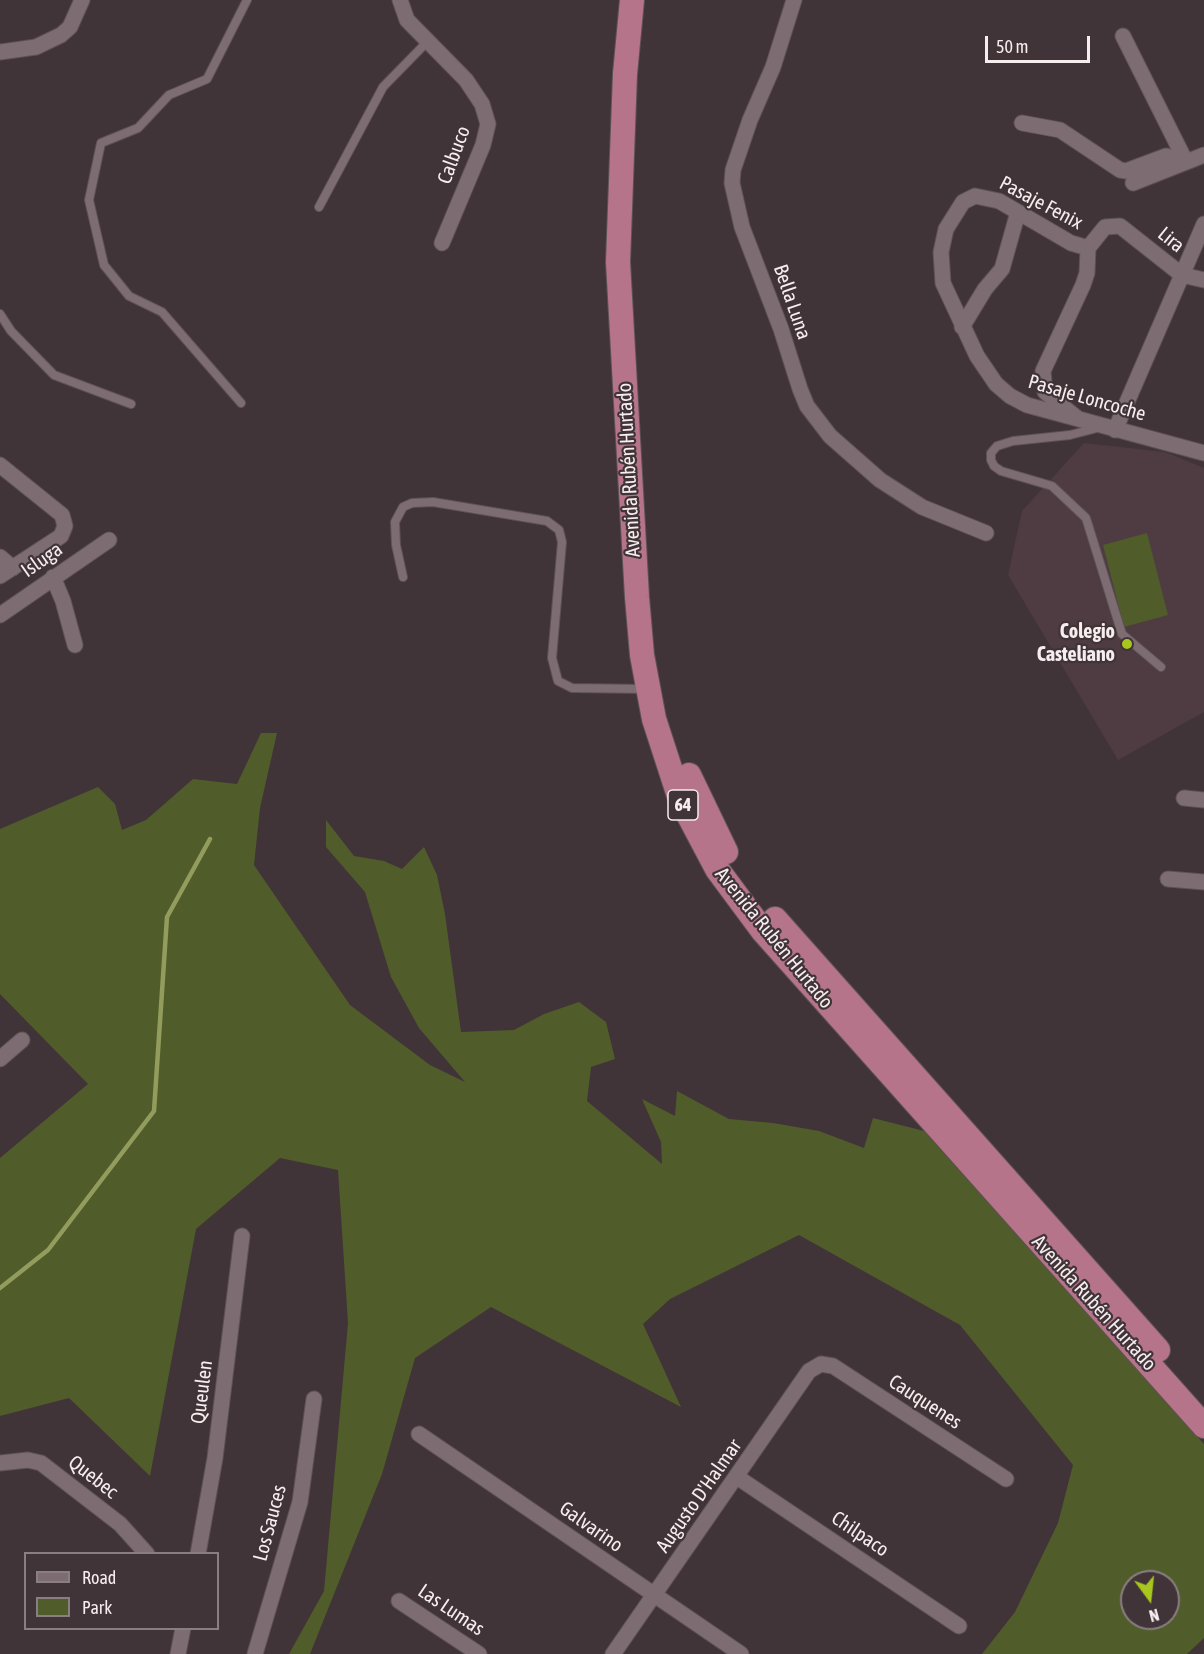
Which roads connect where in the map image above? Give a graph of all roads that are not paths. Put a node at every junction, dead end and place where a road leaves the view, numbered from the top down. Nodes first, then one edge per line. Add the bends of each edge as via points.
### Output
1 (82, 0) edge
2 (247, 0) edge
3 (400, 0) edge
4 (632, 0) edge
5 (647, 0) edge
6 (794, 0) edge
7 (1123, 36) dead end
8 (427, 42) junction
9 (0, 52) edge
10 (1022, 123) dead end
11 (1204, 155) edge
12 (1186, 162) junction
13 (1133, 183) dead end
14 (975, 196) joint
15 (319, 207) dead end
16 (1018, 212) junction
17 (1204, 224) edge
18 (442, 243) dead end
19 (1088, 248) junction
20 (1182, 275) junction
21 (1204, 280) edge
22 (0, 314) edge
23 (962, 327) junction
24 (241, 403) dead end
25 (131, 404) dead end
26 (1082, 421) junction
27 (1108, 429) junction
28 (1204, 453) edge
29 (0, 465) edge
30 (986, 533) dead end
31 (109, 540) dead end
32 (0, 557) edge
33 (13, 568) junction
34 (0, 576) edge
35 (53, 577) junction
36 (403, 577) dead end
37 (0, 615) edge
38 (75, 645) dead end
39 (1161, 667) dead end
40 (648, 689) junction
41 (1184, 798) dead end
42 (1204, 800) edge
43 (1168, 879) dead end
44 (1204, 882) edge
45 (22, 1040) dead end
46 (0, 1059) edge
47 (242, 1236) dead end
48 (821, 1364) joint
49 (314, 1399) dead end
50 (1204, 1401) edge
51 (1204, 1426) edge
52 (418, 1434) dead end
53 (0, 1463) edge
54 (737, 1477) junction
55 (1006, 1479) dead end
56 (145, 1552) edge
57 (198, 1552) edge
58 (655, 1596) junction
59 (399, 1601) dead end
60 (959, 1626) dead end
61 (183, 1630) edge
62 (178, 1654) edge
63 (255, 1654) edge
64 (479, 1654) edge
65 (613, 1654) edge
66 (741, 1654) edge

1 - 9 street via 70,27 61,35 36,47
2 - 24 lane via 207,79 169,94 138,128 101,143 89,200 104,265 129,296 162,312
3 - 8 street, Calbuco via 407,20
4 - 40 highway, Avenida Rubén Hurtado / 64 via 624,92 618,283 637,597
5 - 50 highway, Avenida Rubén Hurtado / 64 via 637,111 635,312 659,661 675,733 693,785 735,867 780,925
6 - 30 street, Bella Luna via 743,140 732,183 742,227 800,389 807,406 830,436 880,480 922,507
7 - 12 street
8 - 15 lane via 383,87
8 - 18 street, Calbuco via 466,80 482,104 488,124
10 - 12 street via 1060,130 1120,170 1166,156
11 - 12 street
12 - 13 street
14 - 16 street, Pasaje Fenix via 999,201
14 - 23 street, Pasaje Loncoche via 963,202 946,229 941,252 943,283
16 - 19 street, Pasaje Fenix via 1071,243
16 - 23 street via 1002,269
17 - 20 street
19 - 20 street, Lira via 1105,227 1116,224
19 - 26 street via 1087,273 1051,350 1042,382 1045,392
20 - 21 street, Lira
20 - 27 street
22 - 25 lane via 11,331 54,375
23 - 26 street, Pasaje Loncoche via 996,384 1010,396 1043,411
26 - 27 street, Pasaje Loncoche
27 - 28 street, Pasaje Loncoche
27 - 39 lane via 1013,441 997,446 991,460 1001,471 1052,486 1086,518 1122,634
29 - 33 street, Isluga via 62,515 65,526 61,536
31 - 35 street, Isluga
32 - 33 street
33 - 34 street, Isluga
35 - 37 street, Isluga
35 - 38 street
36 - 40 lane via 395,522 403,507 412,503 433,502 547,521 559,530 562,542 552,658 558,681 572,688
40 - 51 highway, Avenida Rubén Hurtado / 64 via 656,728 680,799 734,894 804,979
41 - 42 street
43 - 44 street
45 - 46 street
47 - 57 street, Queulen via 215,1458
48 - 54 street, Augusto D'Halmar via 810,1371
48 - 55 street, Cauquenes via 833,1366
49 - 63 street, Los Sauces via 300,1502
52 - 58 street, Galvarino
53 - 56 street, Quebec via 41,1463 120,1524
54 - 58 street, Augusto D'Halmar
54 - 60 street, Chilpaco
58 - 65 street, Augusto D'Halmar
58 - 66 street, Galvarino
59 - 64 street, Las Lumas
61 - 62 street

